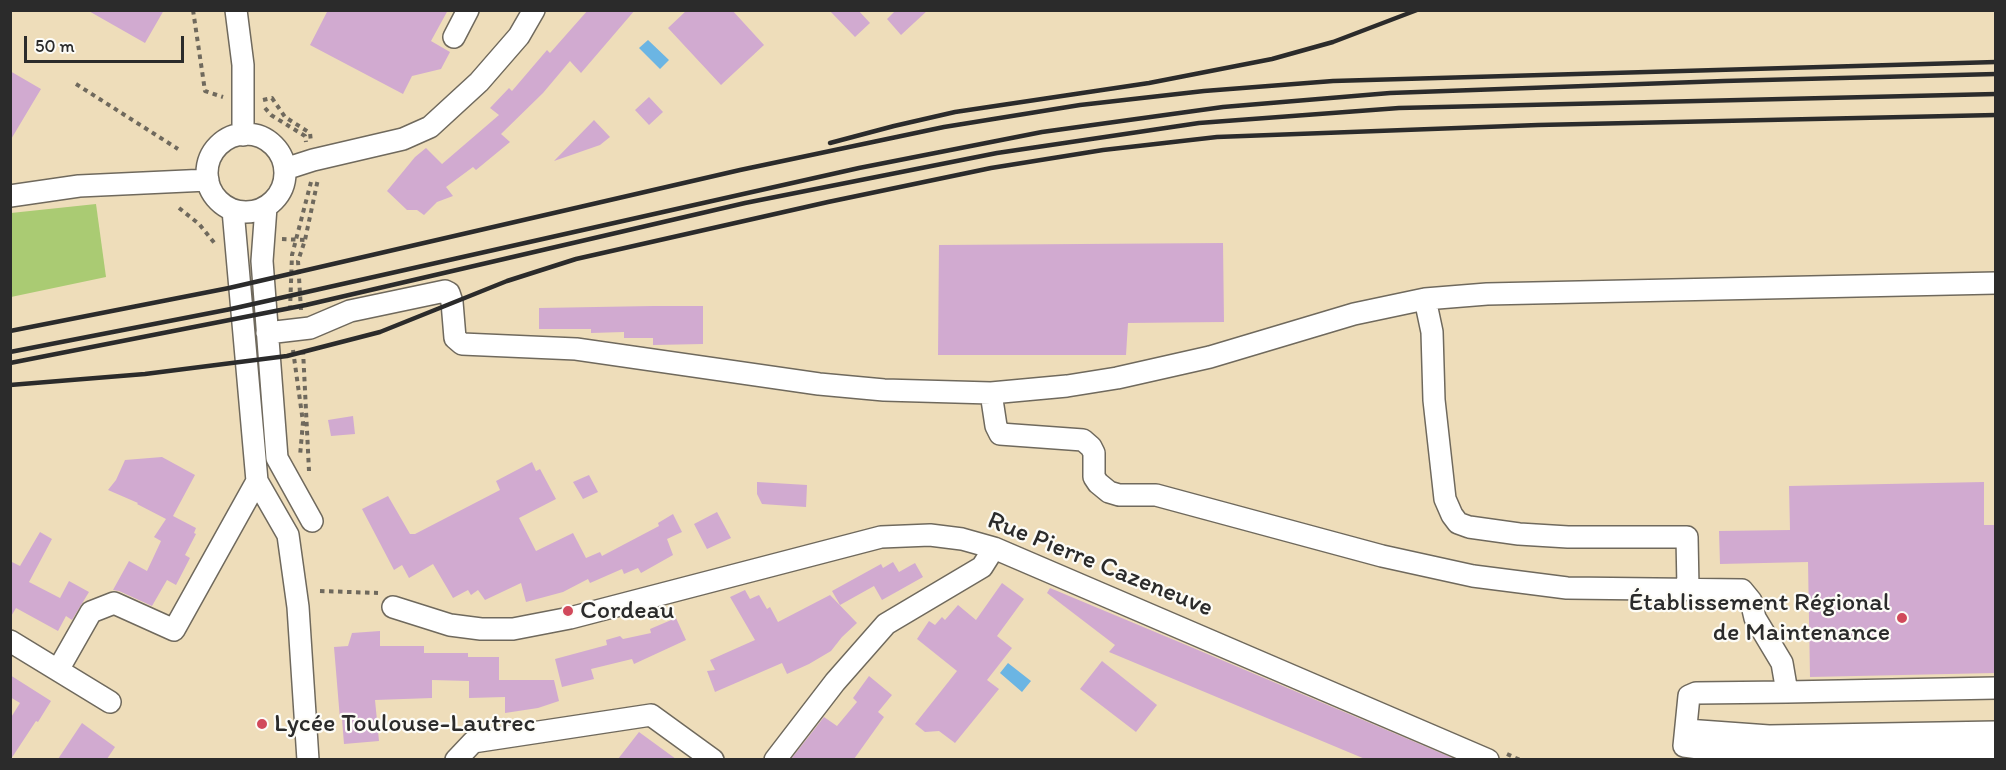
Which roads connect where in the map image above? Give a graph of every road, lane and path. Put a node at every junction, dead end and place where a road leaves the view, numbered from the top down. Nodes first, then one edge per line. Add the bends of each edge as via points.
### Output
1 (193, 10) edge
2 (236, 10) edge
3 (468, 10) edge
4 (534, 10) edge
5 (454, 37) dead end
6 (76, 84) dead end
7 (257, 94) dead end
8 (231, 99) dead end
9 (259, 101) junction
10 (243, 135) junction
11 (178, 149) dead end
12 (311, 161) junction
13 (285, 169) junction
14 (208, 180) junction
15 (10, 196) edge
16 (266, 207) junction
17 (179, 208) dead end
18 (233, 210) junction
19 (297, 240) junction
20 (305, 240) junction
21 (219, 250) dead end
22 (1995, 283) edge
23 (1425, 299) junction
24 (296, 329) junction
25 (267, 333) junction
26 (991, 393) junction
27 (309, 476) dead end
28 (257, 481) junction
29 (298, 497) junction
30 (312, 521) dead end
31 (994, 548) junction
32 (313, 584) dead end
33 (1688, 588) junction
34 (388, 600) joint
35 (10, 640) edge
36 (58, 670) junction
37 (1995, 688) edge
38 (1787, 693) junction
39 (110, 702) dead end
40 (1686, 730) junction
41 (1995, 732) edge
42 (1995, 750) edge
43 (308, 759) edge
44 (456, 759) edge
45 (713, 759) edge
46 (775, 759) edge
47 (1488, 759) edge

1 - 8 path via 205,91
2 - 10 street via 243,65
3 - 5 street
4 - 12 street via 519,36 479,82 430,127 403,139
6 - 11 path
7 - 9 path
9 - 12 path via 271,115 305,136
9 - 12 path via 272,98 285,117 310,133
10 - 13 street via 266,140 282,158
10 - 14 street via 232,137 215,150 207,170
12 - 13 street
12 - 19 path via 312,177
12 - 20 path via 318,180
13 - 16 street via 281,191
14 - 15 street via 79,186
14 - 18 street via 217,199
16 - 18 street via 244,213
16 - 25 street via 262,261
17 - 21 path via 199,224
18 - 28 street
19 - 20 path
19 - 24 path via 291,255
20 - 24 path via 298,261
22 - 23 street via 1487,294
23 - 26 street via 1354,314 1210,357 1117,378
23 - 33 street via 1432,332 1434,400 1445,499 1458,523 1519,534 1568,537 1687,537
24 - 25 street
24 - 26 street via 350,311 445,291 452,302 455,338 462,344 576,350 819,384
24 - 27 path
24 - 29 path via 303,422
25 - 29 street via 277,458
26 - 33 street via 1000,434 1083,440 1094,453 1094,477 1103,488 1119,495 1156,495 1382,556 1473,576 1568,588
28 - 36 street via 174,630 114,603 92,612
28 - 43 street via 288,535 298,607
29 - 30 street
31 - 34 street, Rue Pierre Cazeneuve via 930,535 881,537 570,618 513,629 450,625 421,617
31 - 46 street via 982,567 886,624
31 - 47 street, Rue Pierre Cazeneuve
32 - 34 path via 320,591
33 - 38 street via 1742,590 1782,663
35 - 36 street
36 - 39 street
37 - 38 street
38 - 40 street via 1696,693 1689,696
40 - 41 street via 1769,736
40 - 42 street via 1684,746 1714,750 1779,754
44 - 45 street via 474,742 651,714

